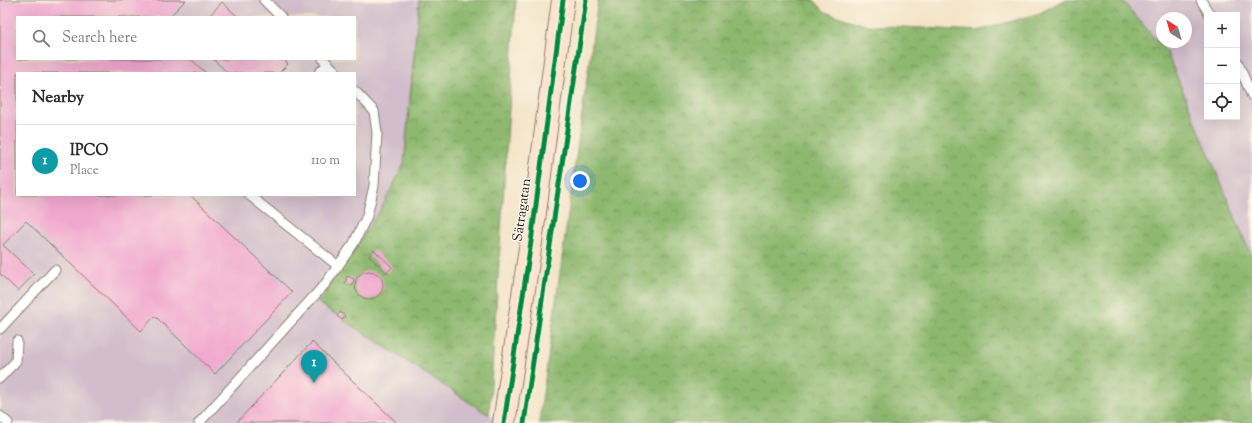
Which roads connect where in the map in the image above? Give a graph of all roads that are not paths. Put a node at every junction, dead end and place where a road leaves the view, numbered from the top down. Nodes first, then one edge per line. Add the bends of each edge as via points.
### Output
1 (264, 0) edge
2 (562, 0) edge
3 (1201, 0) edge
4 (1208, 12) edge
5 (280, 16) edge
6 (325, 61) edge
7 (1240, 68) edge
8 (320, 72) edge
9 (336, 72) edge
10 (356, 92) edge
11 (1252, 96) edge
12 (250, 196) edge
13 (338, 266) junction
14 (55, 270) dead end
15 (0, 329) edge
16 (17, 341) dead end
17 (0, 378) edge
18 (0, 416) edge
19 (8, 423) edge
20 (198, 423) edge
21 (504, 423) edge

1 - 5 lane
2 - 21 street, Sätragatan via 532,235
3 - 4 lane
6 - 8 lane
6 - 9 lane
7 - 11 lane
10 - 13 lane via 374,111 377,156 374,186 367,216 354,243
12 - 13 lane
13 - 20 lane via 326,283
14 - 15 lane
16 - 17 lane via 16,361
18 - 19 lane

